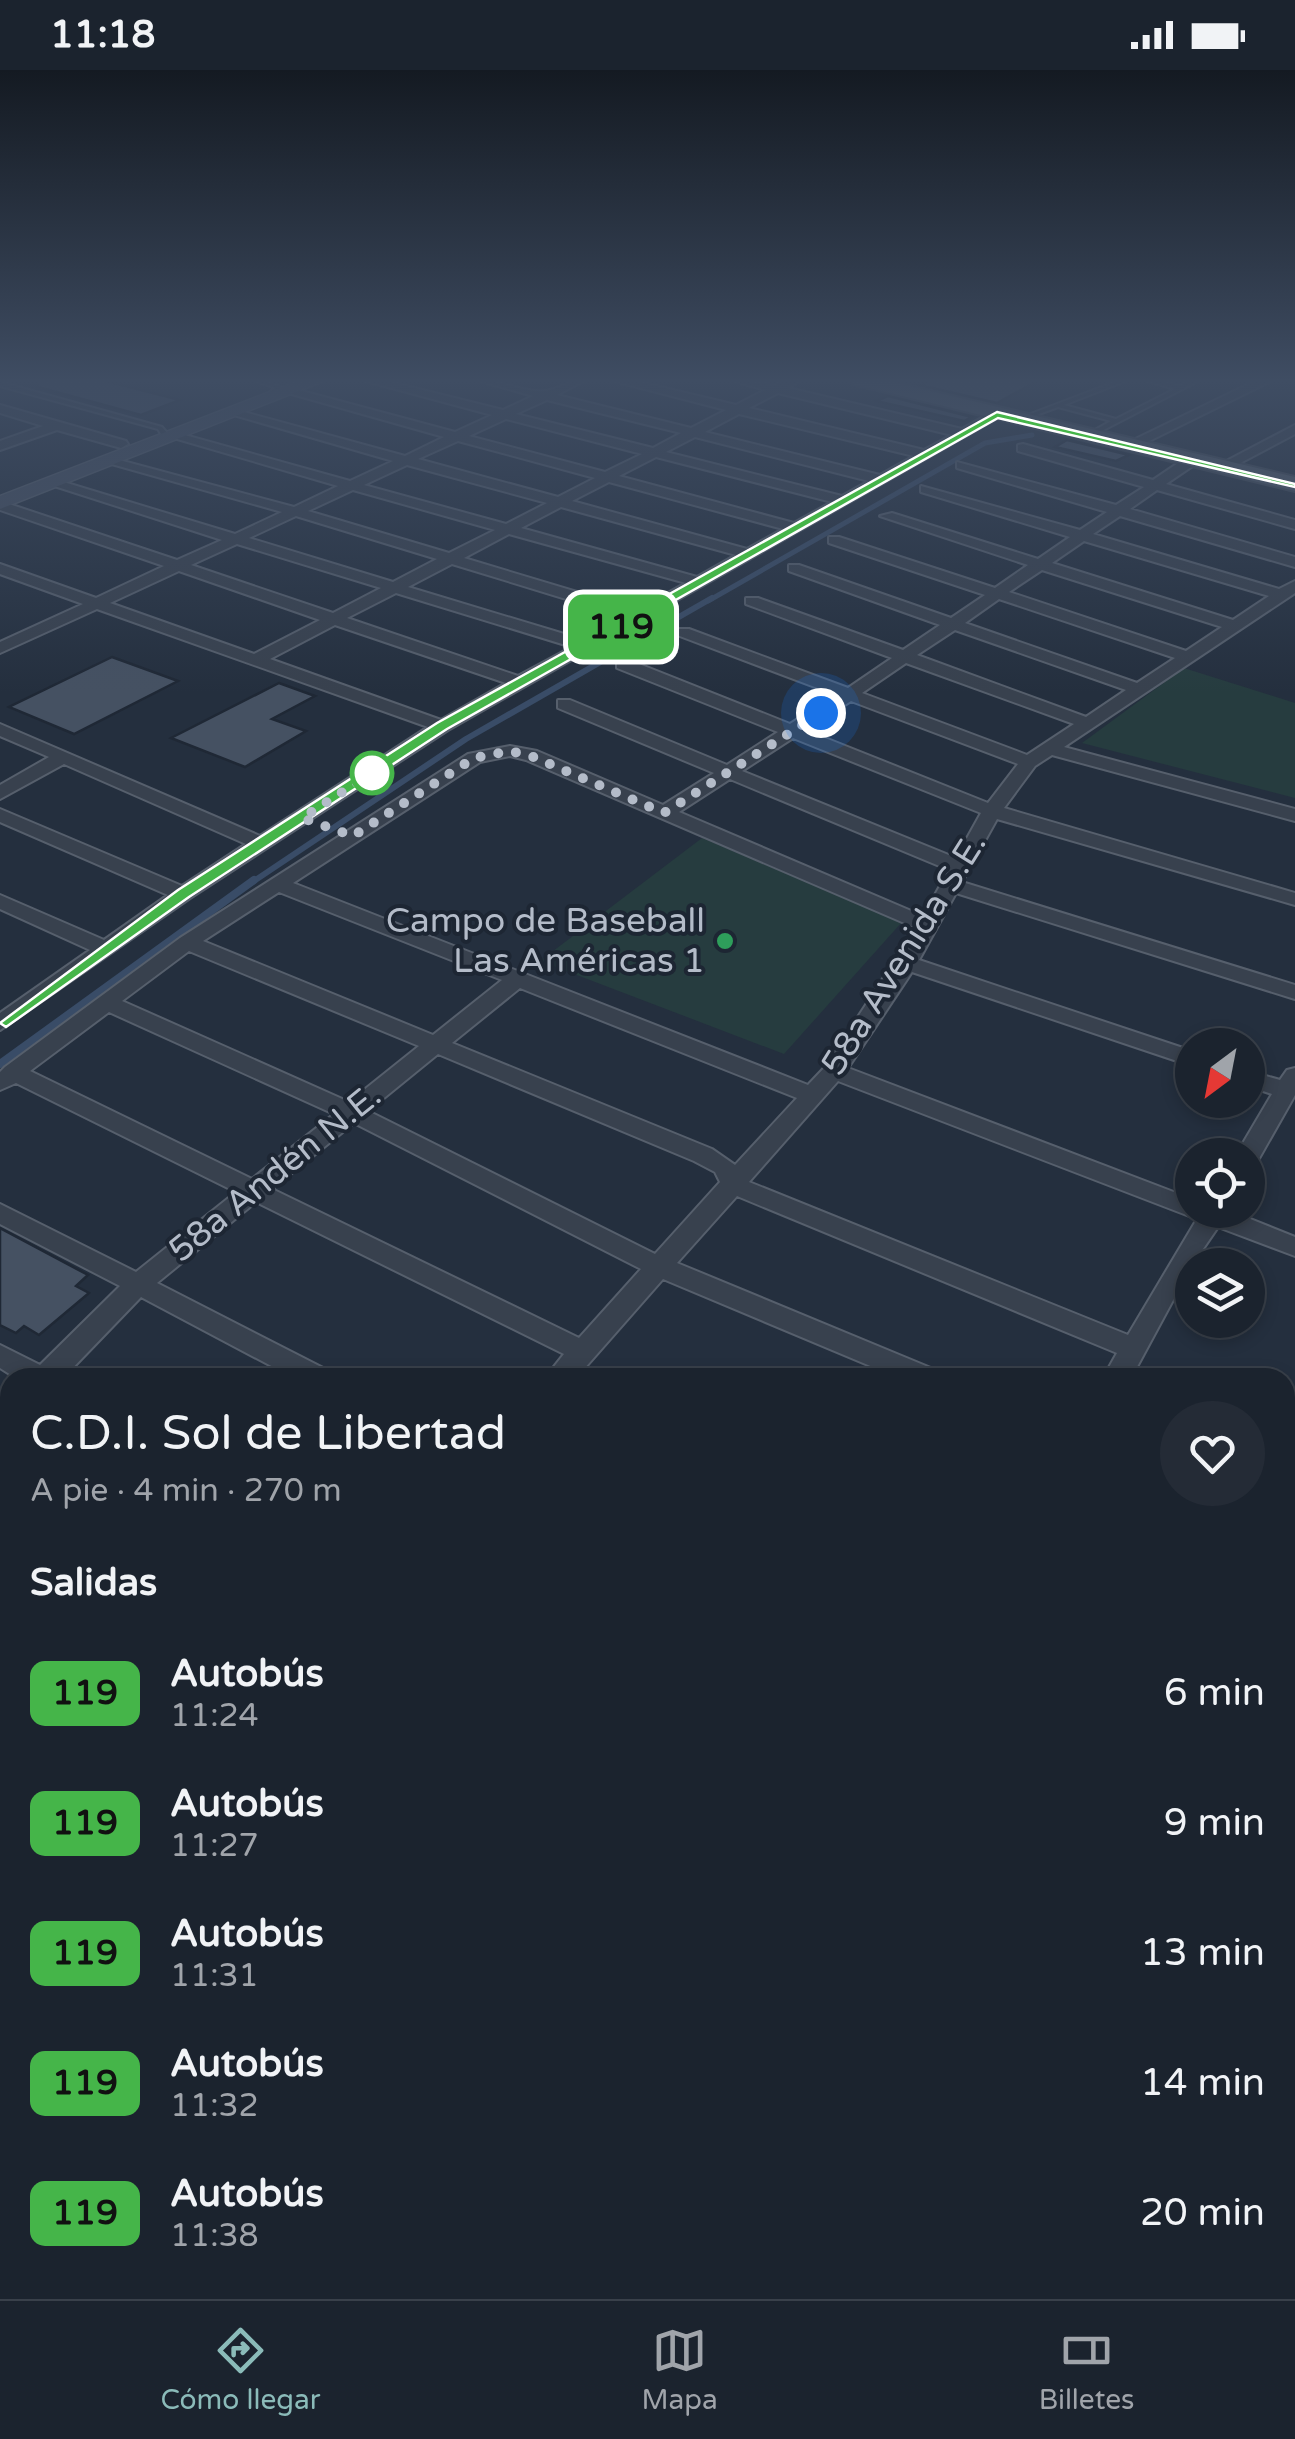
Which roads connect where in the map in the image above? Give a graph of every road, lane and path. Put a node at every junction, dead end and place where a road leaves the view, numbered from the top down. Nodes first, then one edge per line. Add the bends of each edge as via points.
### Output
1 (49, 484) edge
2 (55, 484) edge
3 (212, 484) edge
4 (346, 484) edge
5 (495, 484) edge
6 (594, 484) edge
7 (633, 484) edge
8 (779, 484) edge
9 (876, 484) edge
10 (1028, 484) edge
11 (1152, 484) edge
12 (350, 485) junction
13 (1155, 485) junction
14 (926, 489) dead end
15 (845, 501) junction
16 (559, 502) junction
17 (0, 504) edge
18 (1118, 510) junction
19 (294, 511) junction
20 (887, 516) dead end
21 (1295, 524) edge
22 (796, 528) junction
23 (507, 529) junction
24 (1082, 536) junction
25 (236, 538) junction
26 (834, 540) dead end
27 (750, 554) junction
28 (452, 558) junction
29 (1295, 562) edge
30 (1040, 564) junction
31 (179, 565) junction
32 (0, 568) edge
33 (794, 568) dead end
34 (700, 582) junction
35 (396, 587) junction
36 (1288, 591) edge
37 (997, 594) junction
38 (752, 601) dead end
39 (98, 603) junction
40 (640, 616) junction
41 (334, 619) junction
42 (952, 624) junction
43 (1236, 626) junction
44 (0, 632) edge
45 (683, 632) dead end
46 (18, 639) junction
47 (587, 646) junction
48 (0, 648) edge
49 (1189, 656) junction
50 (905, 657) junction
51 (257, 659) junction
52 (623, 664) dead end
53 (521, 682) junction
54 (1139, 689) junction
55 (850, 694) junction
56 (564, 704) dead end
57 (1087, 723) junction
58 (442, 726) junction
59 (0, 728) edge
60 (792, 732) junction
61 (1048, 748) junction
62 (62, 757) junction
63 (1029, 762) junction
64 (730, 772) junction
65 (0, 793) edge
66 (992, 811) junction
67 (664, 813) junction
68 (0, 814) edge
69 (1295, 814) edge
70 (329, 828) junction
71 (262, 844) junction
72 (955, 876) junction
73 (278, 884) junction
74 (183, 894) junction
75 (1295, 899) edge
76 (0, 902) edge
77 (928, 926) junction
78 (187, 942) junction
79 (104, 948) junction
80 (906, 964) junction
81 (516, 980) junction
82 (1295, 992) edge
83 (105, 1002) junction
84 (4, 1016) edge
85 (435, 1044) junction
86 (1175, 1053) edge
87 (834, 1071) junction
88 (6, 1077) edge
89 (1265, 1080) edge
90 (1290, 1083) edge
91 (813, 1096) junction
92 (351, 1112) junction
93 (1258, 1138) edge
94 (734, 1185) junction
95 (251, 1192) junction
96 (1175, 1200) edge
97 (0, 1213) edge
98 (1195, 1228) edge
99 (1247, 1228) edge
100 (1295, 1247) edge
101 (660, 1267) junction
102 (139, 1283) junction
103 (1134, 1349) junction
104 (583, 1352) junction
105 (0, 1355) edge
106 (24, 1368) edge
107 (52, 1368) edge
108 (300, 1368) edge
109 (568, 1368) edge
110 (904, 1368) edge
111 (1123, 1368) edge

1 - 17 main road
2 - 25 street
3 - 19 street
4 - 12 street
5 - 16 street
6 - 16 street
7 - 22 street
8 - 15 street
9 - 15 street
10 - 18 street
11 - 13 street
12 - 19 street
12 - 23 street
13 - 18 street
13 - 21 street
14 - 24 street
15 - 22 street
16 - 23 street
16 - 27 street
17 - 31 street
18 - 24 street
18 - 29 street
19 - 25 street
19 - 28 street
20 - 30 street
22 - 27 street
23 - 28 street
23 - 34 street
24 - 30 street
24 - 36 street
25 - 31 street
25 - 35 street
26 - 37 street
27 - 34 street
28 - 35 street
28 - 40 street
30 - 37 street
30 - 43 street
31 - 39 street
31 - 41 street
32 - 39 street
33 - 42 street
34 - 40 street
35 - 41 street
35 - 47 street
36 - 43 street, 58a Avenida S.E.
37 - 42 street
37 - 49 street
38 - 50 street
39 - 46 street
39 - 51 street
40 - 47 street
41 - 51 street
41 - 53 street
42 - 50 street
42 - 54 street
43 - 49 street, 58a Avenida S.E.
44 - 46 street
45 - 55 street
46 - 48 street
47 - 53 street
49 - 54 street, 58a Avenida S.E.
50 - 55 street
50 - 57 street
51 - 58 street
52 - 60 street
53 - 58 street
54 - 57 street, 58a Avenida S.E.
55 - 60 street
55 - 63 street
56 - 64 street
57 - 61 street, 58a Avenida S.E.
58 - 70 street
59 - 62 street
60 - 64 street
60 - 66 street
61 - 63 street, 58a Avenida S.E.
61 - 69 street
62 - 65 street
62 - 71 street
63 - 66 street, 58a Avenida S.E.
64 - 67 street
64 - 72 street
66 - 72 street, 58a Avenida S.E.
66 - 75 street
67 - 70 street via 531,756 493,752
67 - 77 street
68 - 74 street
70 - 71 street
70 - 73 street
71 - 74 street
72 - 77 street, 58a Avenida S.E.
72 - 82 street
73 - 78 street
73 - 81 street
74 - 79 street
76 - 79 street
77 - 80 street, 58a Avenida S.E.
78 - 83 street
78 - 85 street
79 - 84 street
80 - 86 street
80 - 87 street, 58a Avenida S.E.
81 - 85 street, 58a Andén N.E.
81 - 91 street
83 - 88 street
83 - 92 street
85 - 92 street, 58a Andén N.E.
85 - 94 street via 702,1155 724,1168
87 - 91 street, 58a Avenida S.E.
87 - 96 street
88 - 95 street
89 - 90 street
90 - 93 street
91 - 94 street, 58a Avenida S.E.
92 - 95 street, 58a Andén N.E.
92 - 101 street
94 - 101 street, 58a Avenida S.E.
94 - 103 street
95 - 102 street, 58a Andén N.E.
95 - 104 street
97 - 102 street
98 - 103 street
99 - 100 street
101 - 104 street, 58a Avenida S.E.
101 - 110 street
102 - 107 street, 58a Andén N.E.
102 - 108 street
103 - 111 street
104 - 109 street, 58a Avenida S.E.
105 - 106 street

